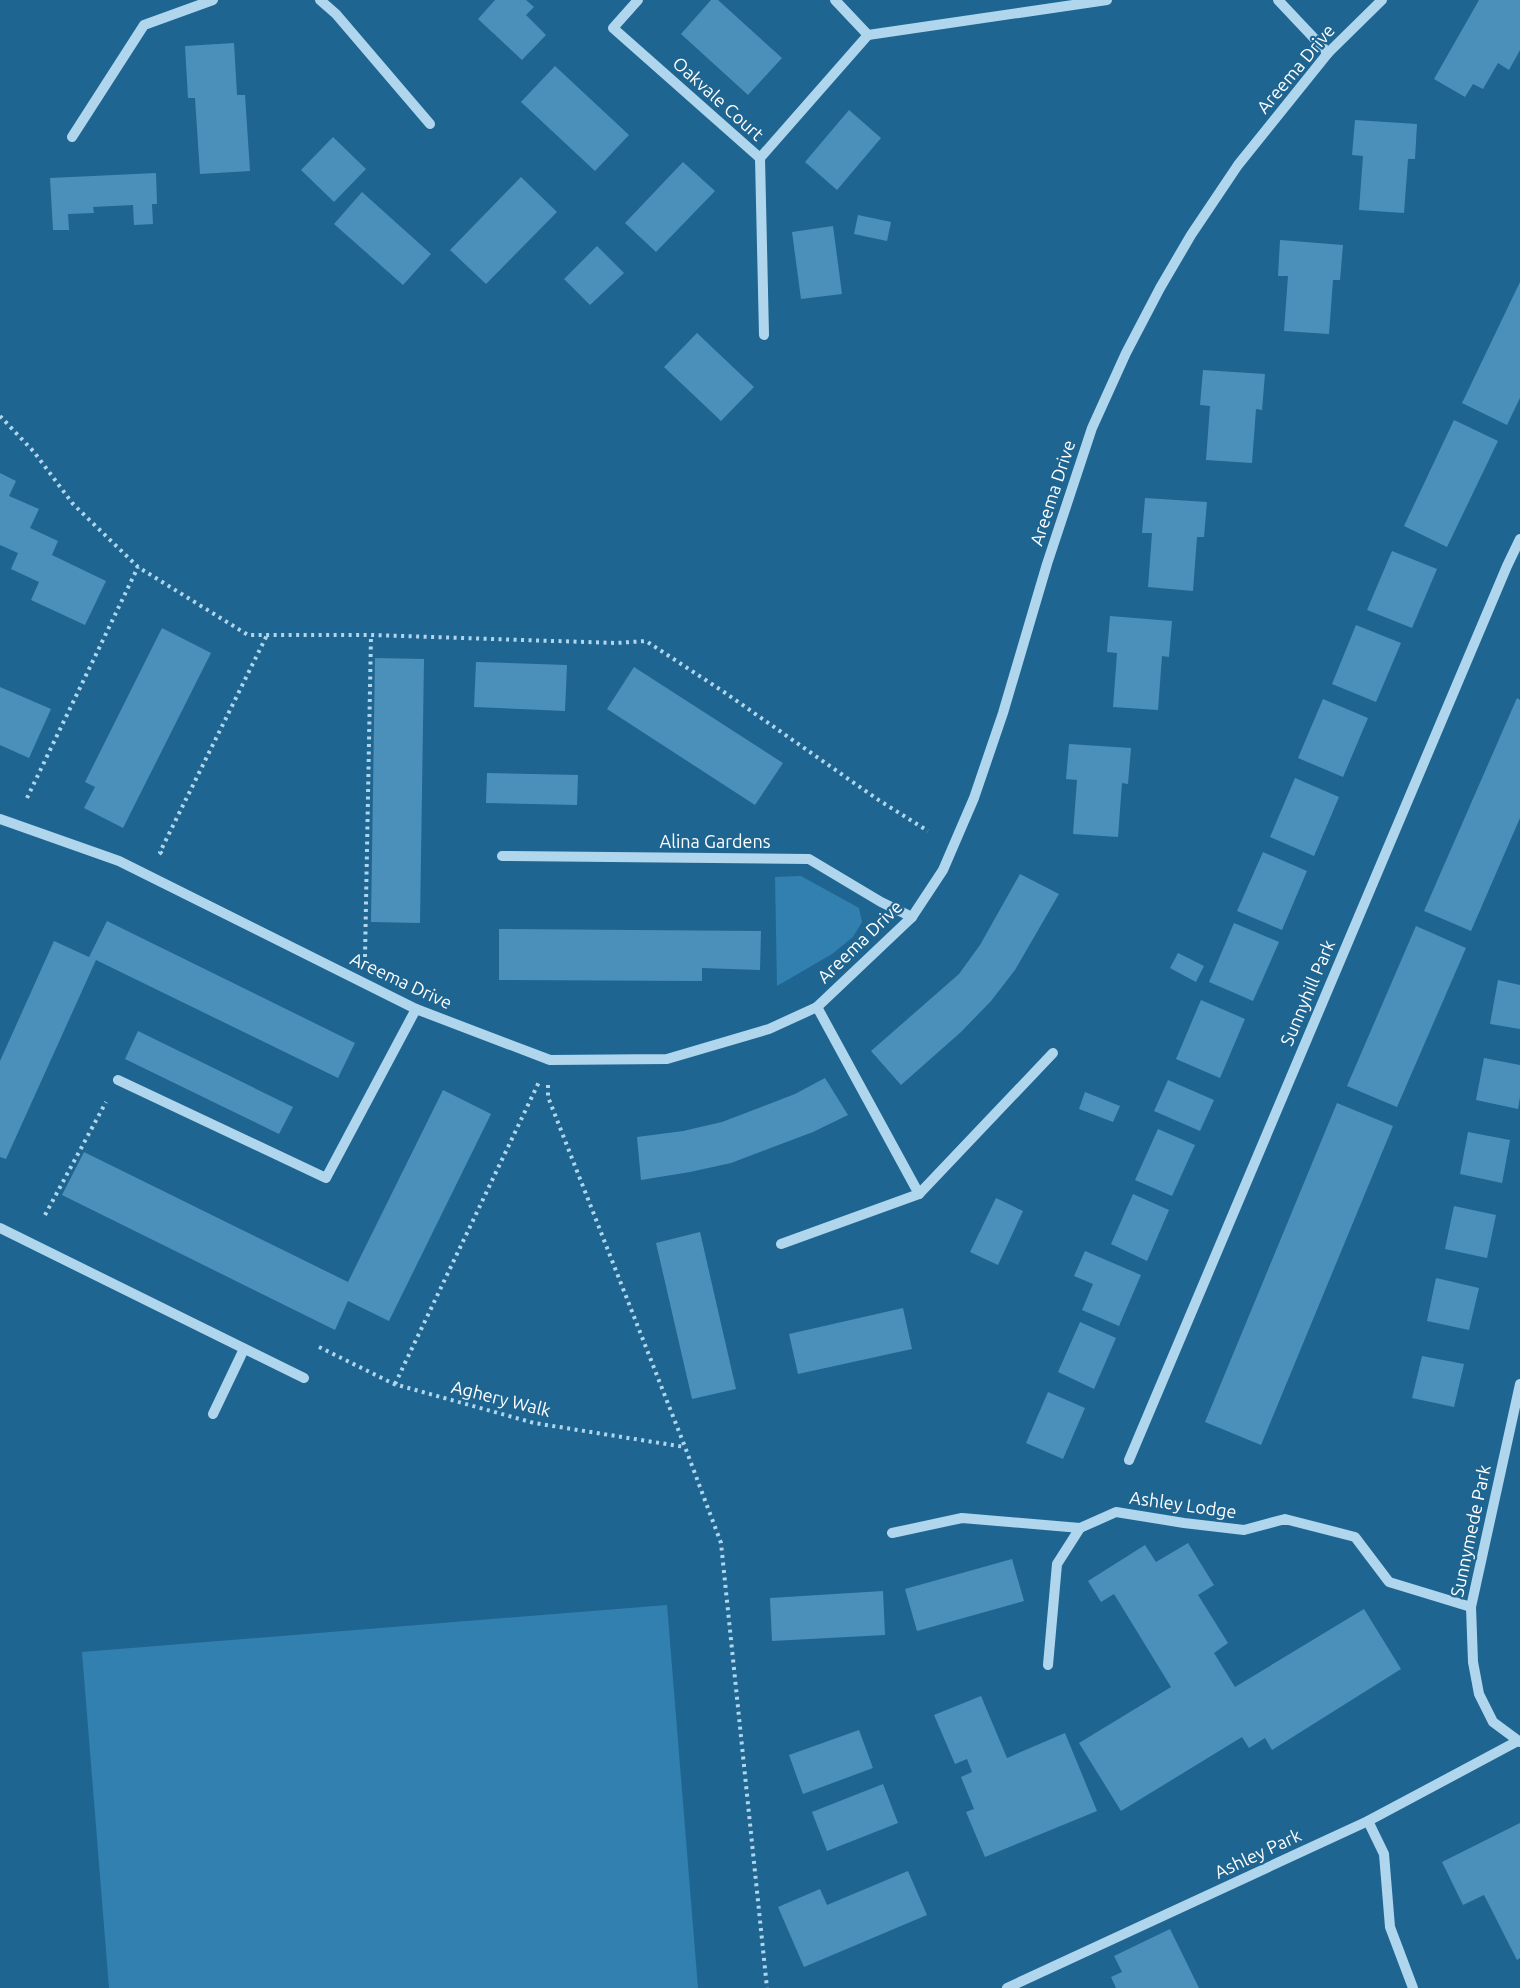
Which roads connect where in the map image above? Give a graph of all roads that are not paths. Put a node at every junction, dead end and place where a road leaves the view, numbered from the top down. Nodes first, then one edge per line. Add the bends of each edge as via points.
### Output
1 (213, 0) edge
2 (320, 0) edge
3 (638, 0) edge
4 (835, 0) edge
5 (1107, 0) edge
6 (1278, 0) edge
7 (1382, 0) edge
8 (868, 35) junction
9 (1328, 52) junction
10 (430, 124) dead end
11 (72, 137) dead end
12 (760, 158) junction
13 (764, 335) dead end
14 (1520, 539) edge
15 (0, 819) edge
16 (502, 856) dead end
17 (912, 917) junction
18 (817, 1007) junction
19 (416, 1009) junction
20 (1053, 1053) dead end
21 (118, 1080) road end
22 (919, 1194) junction
23 (0, 1228) edge
24 (781, 1244) dead end
25 (244, 1349) junction
26 (304, 1378) dead end
27 (1520, 1384) edge
28 (213, 1414) dead end
29 (1129, 1461) dead end
30 (1080, 1528) junction
31 (892, 1533) dead end
32 (1471, 1607) junction
33 (1048, 1665) dead end
34 (1519, 1742) edge
35 (1368, 1821) junction
36 (1007, 1988) edge
37 (1413, 1988) edge

1 - 11 street via 144,25
2 - 10 street
3 - 12 street, Oakvale Court via 613,28
4 - 8 street
5 - 8 street
6 - 9 street
7 - 9 street, Areema Drive
8 - 12 street, Oakvale Court
9 - 17 street, Areema Drive via 1238,165 1160,288 1126,353 1092,428 974,798 943,870
12 - 13 street
14 - 29 street, Sunnyhill Park
15 - 19 street, Areema Drive via 119,861
16 - 17 street, Alina Gardens via 809,859
17 - 18 street, Areema Drive
18 - 19 street, Areema Drive via 769,1029 667,1059 550,1060
18 - 22 street
19 - 21 street via 326,1178
20 - 22 street
22 - 24 street
23 - 25 street
25 - 26 street
25 - 28 street
27 - 32 street, Sunnymede Park
30 - 31 street, Ashley Lodge via 962,1518
30 - 32 street, Ashley Lodge via 1116,1512 1244,1530 1285,1519 1355,1537 1389,1582
30 - 33 street via 1057,1564
32 - 34 street, Sunnymede Park via 1473,1662 1479,1694 1493,1722
34 - 35 street, Ashley Park
35 - 36 street, Ashley Park
35 - 37 street via 1384,1854 1390,1928

